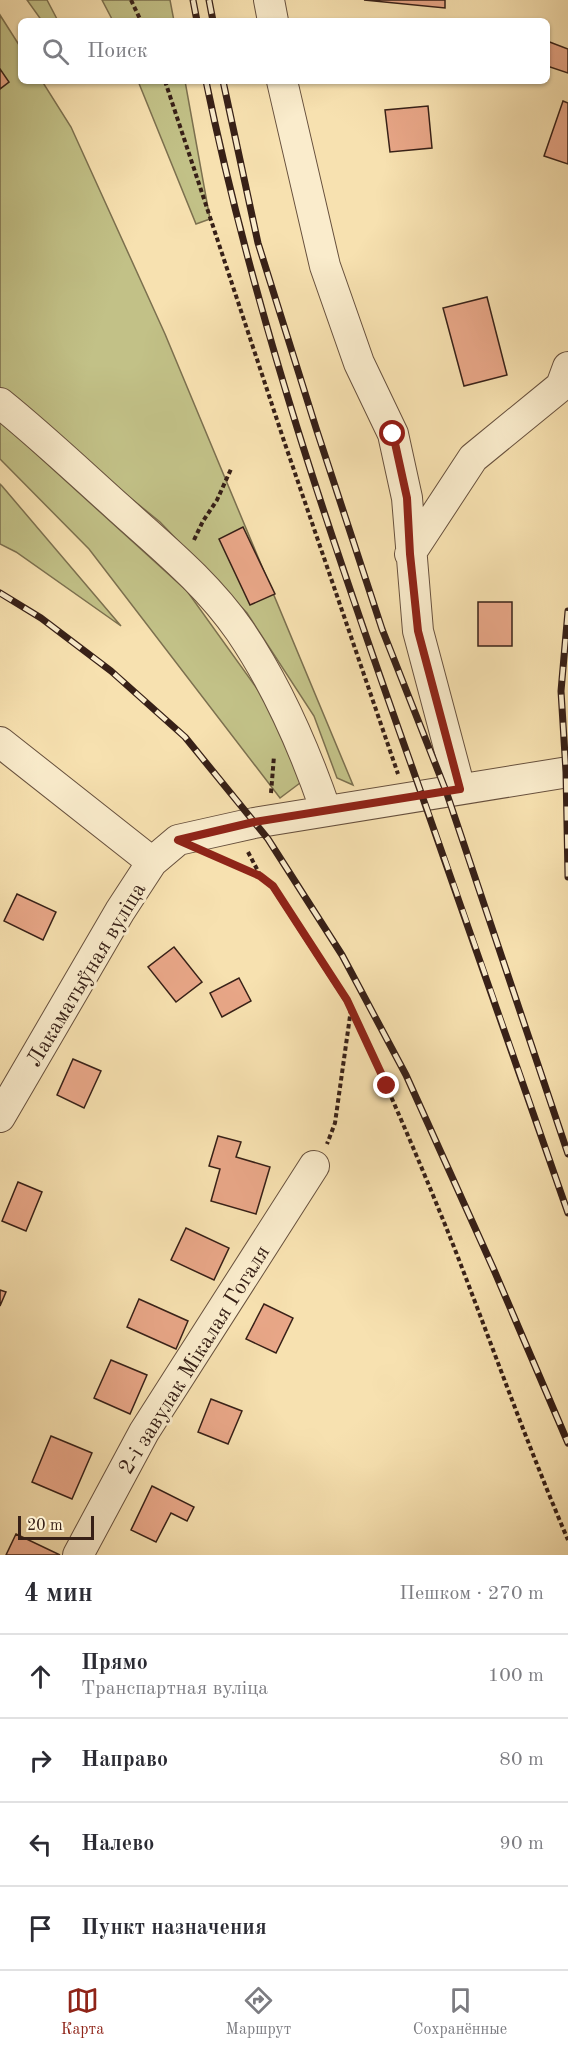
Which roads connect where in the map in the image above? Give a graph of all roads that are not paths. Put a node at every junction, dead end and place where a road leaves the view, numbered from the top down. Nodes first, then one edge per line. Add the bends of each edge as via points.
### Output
1 (269, 0) edge
2 (272, 18) edge
3 (283, 84) edge
4 (568, 367) edge
5 (0, 403) edge
6 (410, 554) junction
7 (0, 742) edge
8 (568, 772) edge
9 (460, 789) junction
10 (326, 811) junction
11 (152, 862) junction
12 (0, 1117) edge
13 (314, 1166) road end
14 (78, 1555) edge

1 - 2 street
3 - 6 street via 325,266 359,363 393,434 407,498
4 - 6 street via 561,386 473,458
5 - 10 street via 192,573 238,630 278,692
6 - 9 street via 418,631
7 - 11 street
8 - 9 street, Лакаматыўная вуліца
9 - 10 street, Лакаматыўная вуліца
10 - 11 street, Лакаматыўная вуліца via 254,822 178,840
11 - 12 street, Лакаматыўная вуліца
13 - 14 street, 2-і завулак Мікалая Гогаля via 144,1432

